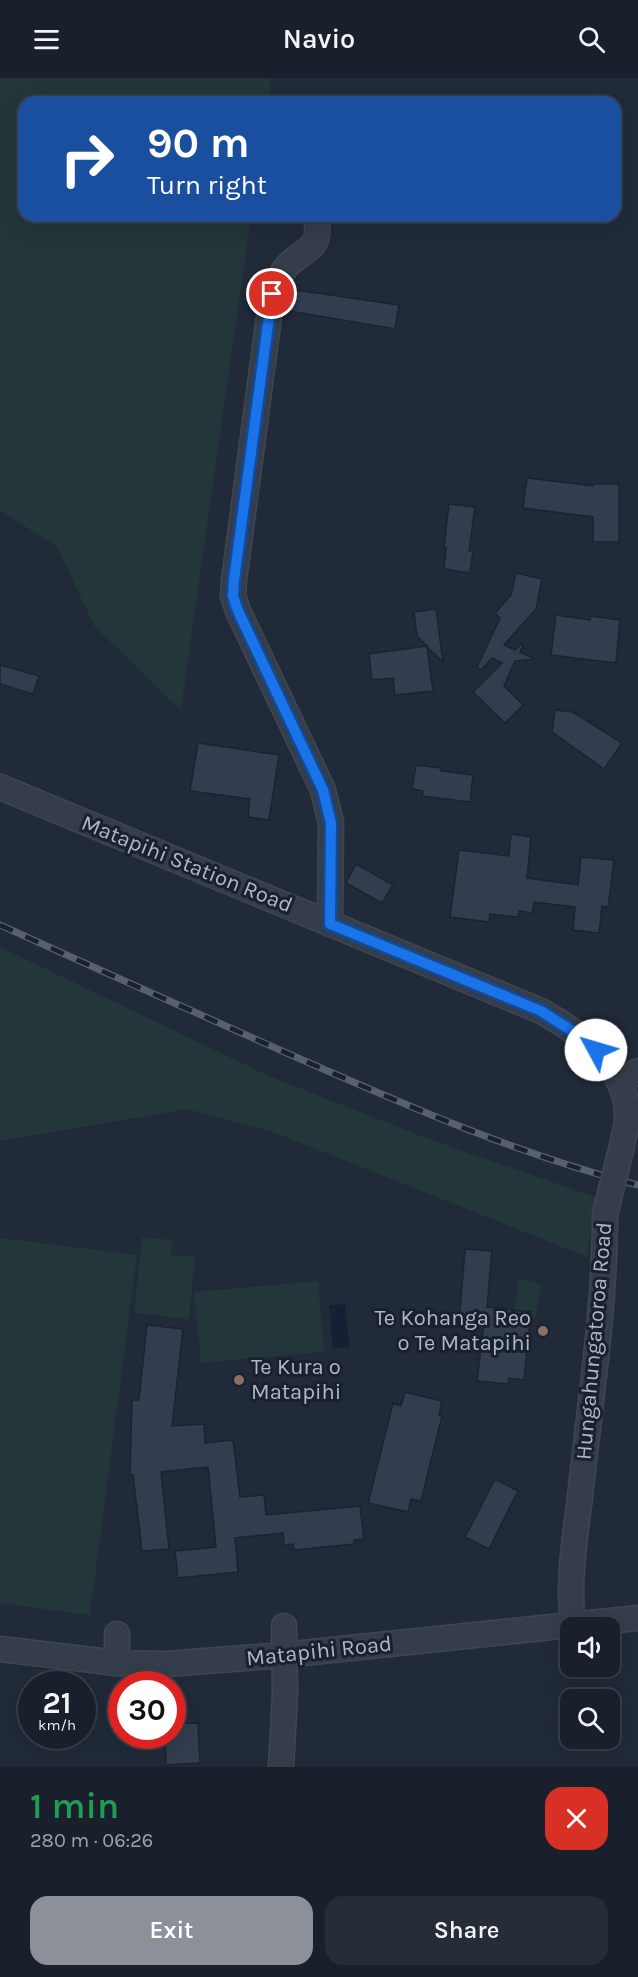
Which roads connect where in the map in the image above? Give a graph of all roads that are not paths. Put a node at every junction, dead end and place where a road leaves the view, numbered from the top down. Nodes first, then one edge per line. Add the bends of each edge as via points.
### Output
1 (317, 222) edge
2 (0, 787) edge
3 (330, 924) junction
4 (628, 1076) edge
5 (572, 1617) edge
6 (638, 1618) edge
7 (620, 1620) edge
8 (284, 1626) dead end
9 (560, 1626) edge
10 (117, 1634) dead end
11 (0, 1649) edge
12 (284, 1655) junction
13 (117, 1663) junction
14 (281, 1767) edge

1 - 3 street via 319,232 310,249 289,265 272,294 233,596 323,790 331,823
2 - 3 street, Matapihi Station Road
3 - 4 street, Matapihi Station Road via 541,1011 571,1029 608,1065
4 - 5 street, Hungahungatoroa Road, bridge via 624,1098 627,1118 605,1214 599,1337 573,1547
6 - 7 street, Matapihi Road
8 - 12 street
9 - 12 street, Matapihi Road
10 - 13 street
11 - 13 street, Matapihi Road
12 - 13 street, Matapihi Road via 166,1664
12 - 14 street

